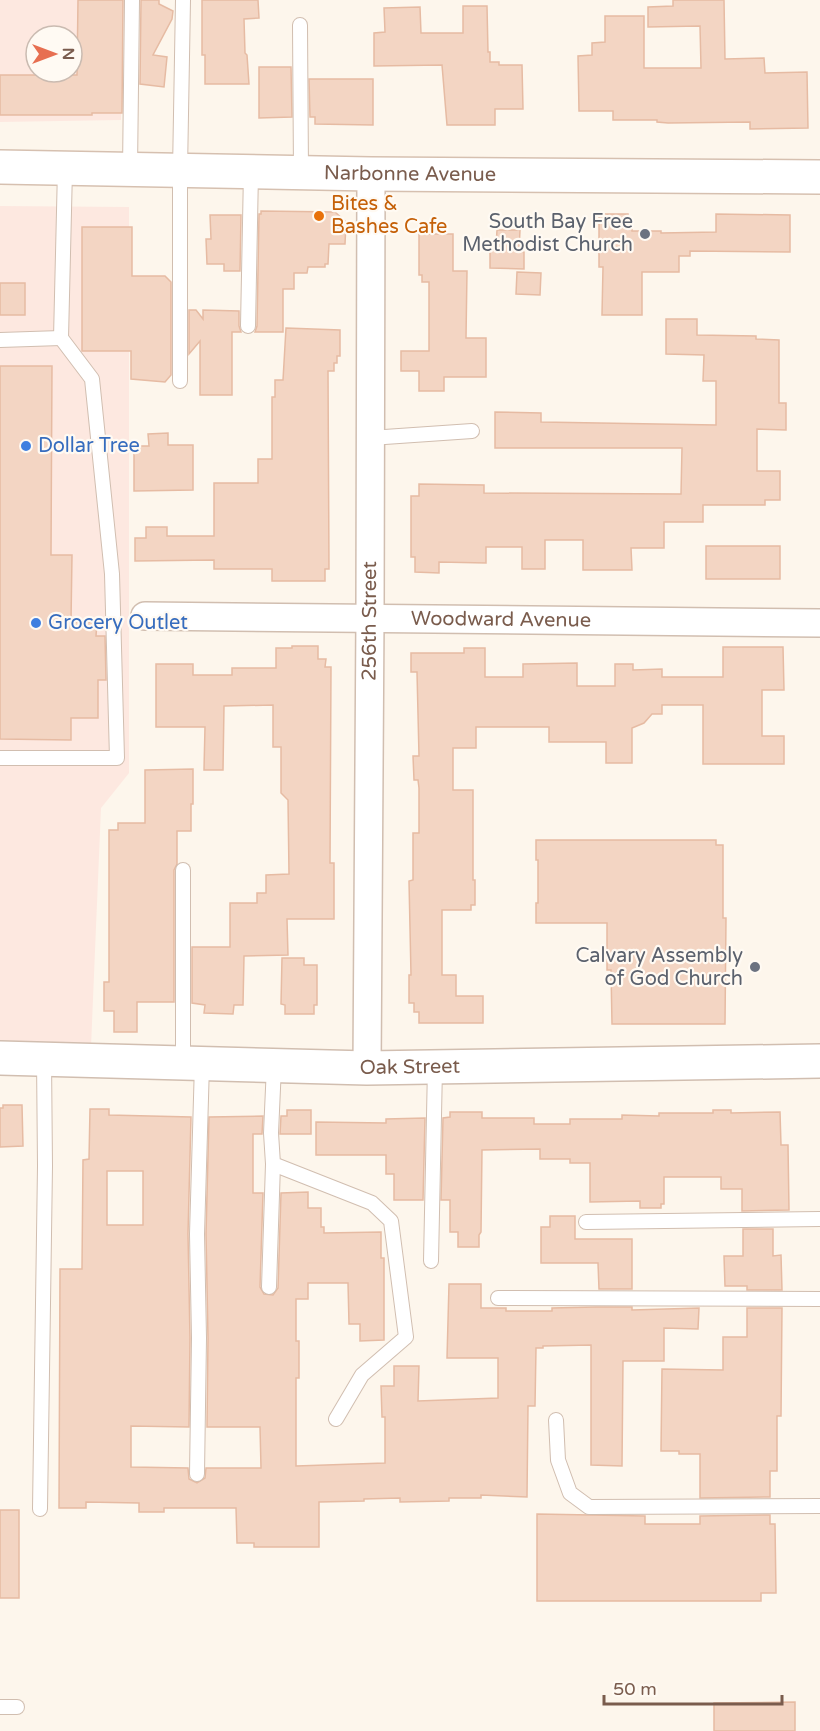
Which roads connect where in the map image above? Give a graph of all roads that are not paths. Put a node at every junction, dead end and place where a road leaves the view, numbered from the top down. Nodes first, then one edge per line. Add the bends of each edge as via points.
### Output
1 (132, 0) edge
2 (183, 0) edge
3 (300, 25) dead end
4 (0, 167) edge
5 (65, 169) junction
6 (130, 170) junction
7 (180, 171) junction
8 (251, 172) junction
9 (301, 173) junction
10 (371, 174) junction
11 (820, 177) edge
12 (248, 326) dead end
13 (61, 338) junction
14 (0, 340) edge
15 (180, 381) dead end
16 (472, 431) dead end
17 (370, 438) junction
18 (145, 616) dead end
19 (370, 617) junction
20 (820, 623) edge
21 (0, 758) edge
22 (183, 870) dead end
23 (0, 1058) edge
24 (44, 1059) junction
25 (820, 1061) edge
26 (193, 1063) junction
27 (274, 1066) junction
28 (435, 1067) junction
29 (367, 1068) junction
30 (273, 1164) junction
31 (820, 1220) edge
32 (586, 1222) dead end
33 (431, 1261) dead end
34 (269, 1287) dead end
35 (498, 1298) dead end
36 (820, 1299) edge
37 (336, 1419) dead end
38 (556, 1420) dead end
39 (197, 1474) dead end
40 (820, 1506) edge
41 (40, 1509) dead end
42 (0, 1707) edge
43 (17, 1707) dead end

1 - 6 lane
2 - 7 lane
3 - 9 lane
4 - 5 main road, Narbonne Avenue
5 - 6 main road, Narbonne Avenue
5 - 13 lane
6 - 7 main road, Narbonne Avenue
7 - 8 main road, Narbonne Avenue
7 - 15 lane
8 - 9 main road, Narbonne Avenue
8 - 12 lane
9 - 10 main road, Narbonne Avenue
10 - 11 main road, Narbonne Avenue
10 - 17 street, 256th Street
13 - 14 lane
13 - 21 lane via 92,379 112,574 117,758
16 - 17 lane
17 - 19 street, 256th Street
18 - 19 street, Woodward Avenue
19 - 20 street, Woodward Avenue
19 - 29 street, 256th Street
22 - 26 lane
23 - 24 main road, Oak Street
24 - 26 main road, Oak Street
24 - 41 lane
25 - 28 main road, Oak Street
26 - 27 main road, Oak Street
26 - 39 lane via 199,1338
27 - 29 main road, Oak Street
27 - 30 lane
28 - 29 main road, Oak Street
28 - 33 lane
30 - 34 lane
30 - 37 lane via 372,1203 391,1221 406,1337 362,1375
31 - 32 lane
35 - 36 lane
38 - 40 lane via 558,1460 570,1493 589,1507
42 - 43 lane

